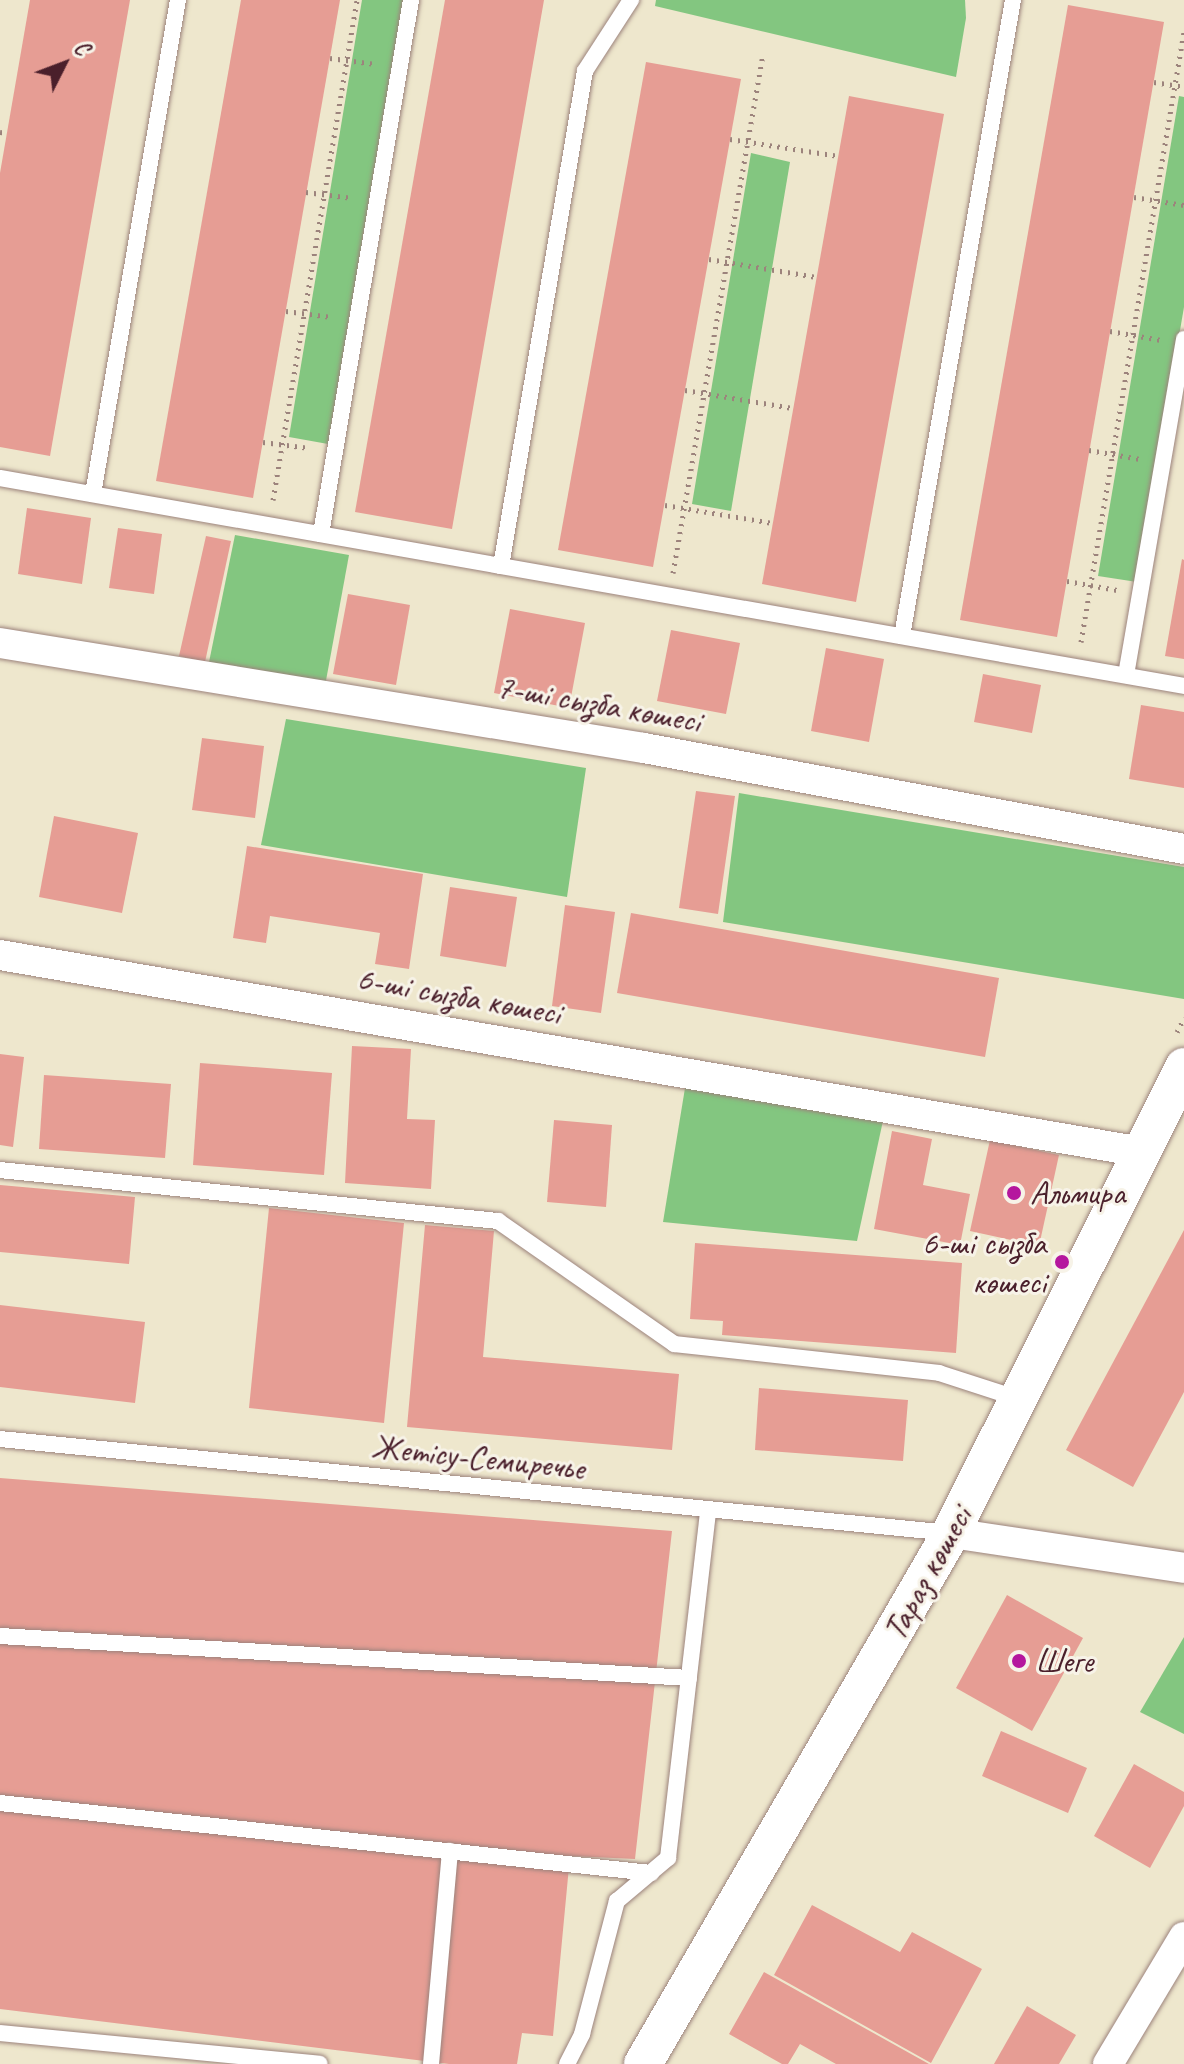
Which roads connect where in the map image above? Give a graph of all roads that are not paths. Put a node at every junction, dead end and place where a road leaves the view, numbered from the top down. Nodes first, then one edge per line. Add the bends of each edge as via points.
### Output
1 (178, 0) edge
2 (411, 0) edge
3 (631, 0) edge
4 (1013, 0) edge
5 (1184, 341) edge
6 (0, 478) edge
7 (93, 494) junction
8 (321, 534) junction
9 (501, 566) junction
10 (902, 636) junction
11 (0, 643) edge
12 (1126, 675) junction
13 (1184, 686) edge
14 (1184, 849) edge
15 (0, 955) edge
16 (1184, 1067) edge
17 (1142, 1152) junction
18 (0, 1170) edge
19 (1021, 1399) junction
20 (0, 1439) edge
21 (708, 1510) junction
22 (951, 1533) junction
23 (1184, 1568) edge
24 (0, 1636) edge
25 (689, 1678) junction
26 (0, 1803) edge
27 (450, 1851) junction
28 (651, 1873) junction
29 (1184, 1937) edge
30 (0, 2033) edge
31 (320, 2064) edge
32 (431, 2064) edge
33 (567, 2064) edge
34 (643, 2064) edge
35 (1108, 2064) edge

1 - 7 lane
2 - 8 lane
3 - 9 lane via 585,71
4 - 10 lane
5 - 12 lane
6 - 7 lane
7 - 8 lane
8 - 9 lane
9 - 10 lane
10 - 12 lane
11 - 14 street, 7-ші сызба көшесі via 644,748
12 - 13 lane
15 - 17 street, 6-ші сызба көшесі
16 - 17 street, Тараз көшесі
17 - 19 street, Тараз көшесі
18 - 19 lane via 498,1221 674,1344 939,1373
19 - 22 street, Тараз көшесі
20 - 21 lane, Жетісу-Семиречье
21 - 22 lane, Жетісу-Семиречье
21 - 25 lane
22 - 23 street
22 - 34 street, Тараз көшесі
24 - 25 lane
25 - 28 lane via 668,1858
26 - 27 lane
27 - 28 lane
27 - 32 lane
28 - 33 lane via 617,1901 582,2034
29 - 35 street
30 - 31 lane

